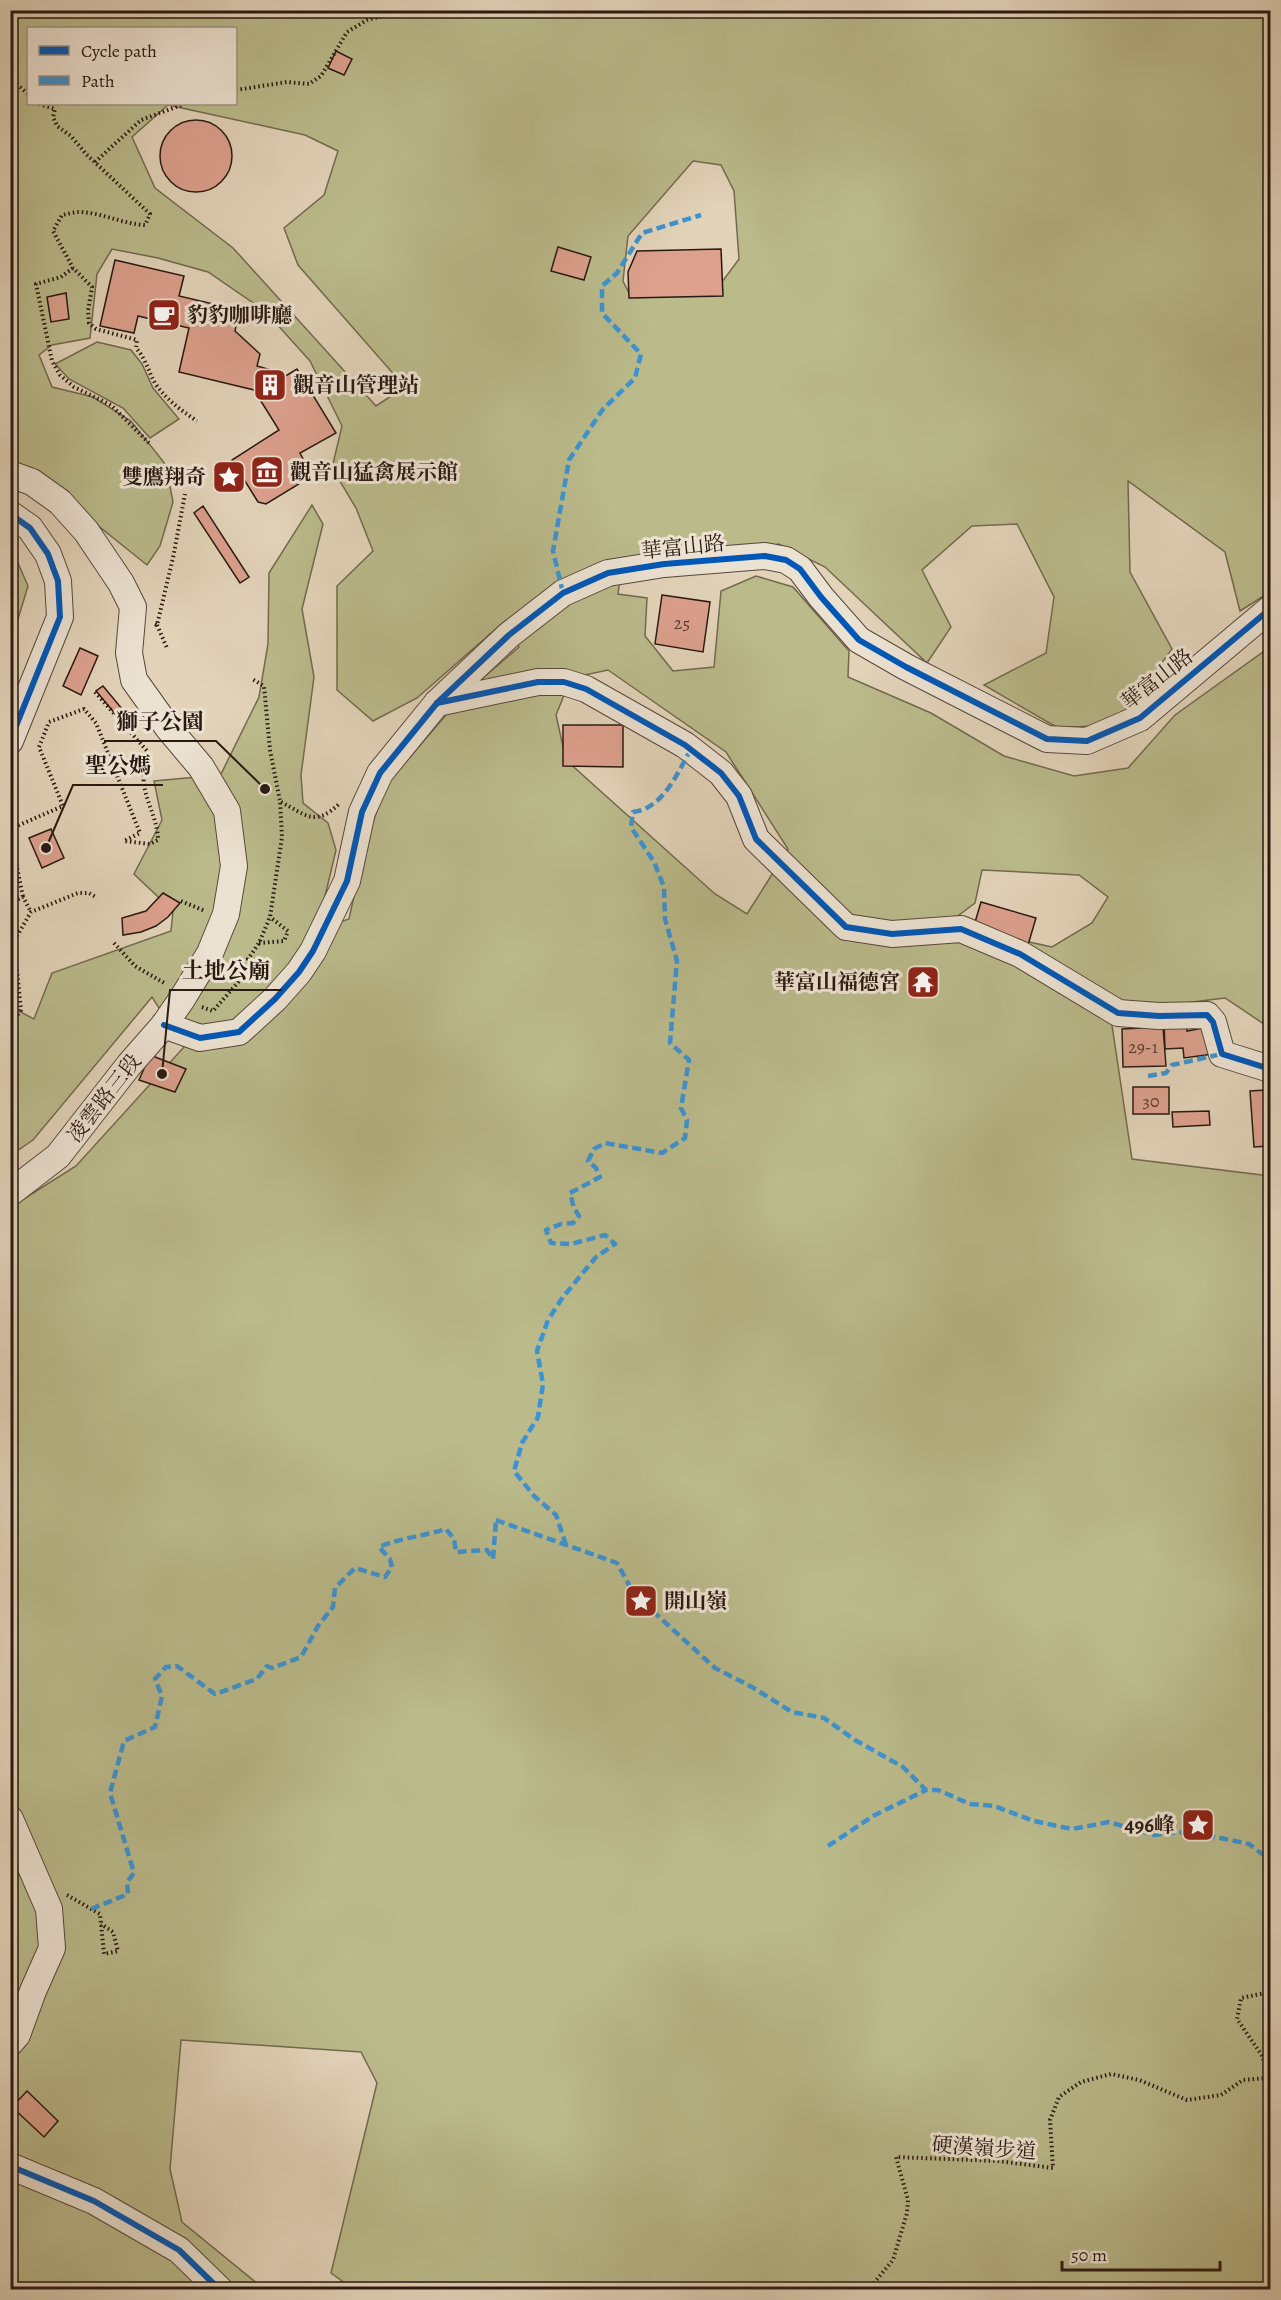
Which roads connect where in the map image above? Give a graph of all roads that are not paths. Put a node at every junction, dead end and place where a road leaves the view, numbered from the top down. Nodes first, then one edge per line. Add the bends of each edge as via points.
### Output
1 (10, 474) edge
2 (10, 514) edge
3 (1270, 609) edge
4 (437, 703) junction
5 (10, 741) edge
6 (164, 1025) junction
7 (1270, 1070) edge
8 (10, 1193) edge
9 (10, 1819) edge
10 (33, 1991) junction
11 (10, 2017) edge
12 (10, 2043) edge
13 (10, 2166) edge
14 (220, 2289) edge

1 - 6 street, 凌雲路三段 via 60,502 86,531 121,583 133,607 129,653 134,680 201,767 227,811 234,866 226,914 210,953 177,993
2 - 5 street via 30,528 48,555 58,581 60,617
3 - 4 street, 華富山路 via 1140,718 1086,741 1047,739 859,639 800,569 786,560 765,556 664,564 608,573 563,593 509,635
4 - 6 street, 華富山路 via 380,773 362,812 347,881 299,972 239,1032 200,1038
4 - 7 street via 538,682 564,682 586,689 685,745 721,773 739,796 756,839 846,927 892,934 961,929 1020,954 1118,1013 1207,1015 1213,1022 1222,1054
6 - 8 street, 凌雲路三段 via 58,1156
9 - 10 street via 49,1909 52,1948
10 - 11 street
10 - 12 street via 17,2035
13 - 14 street via 94,2201 179,2250

